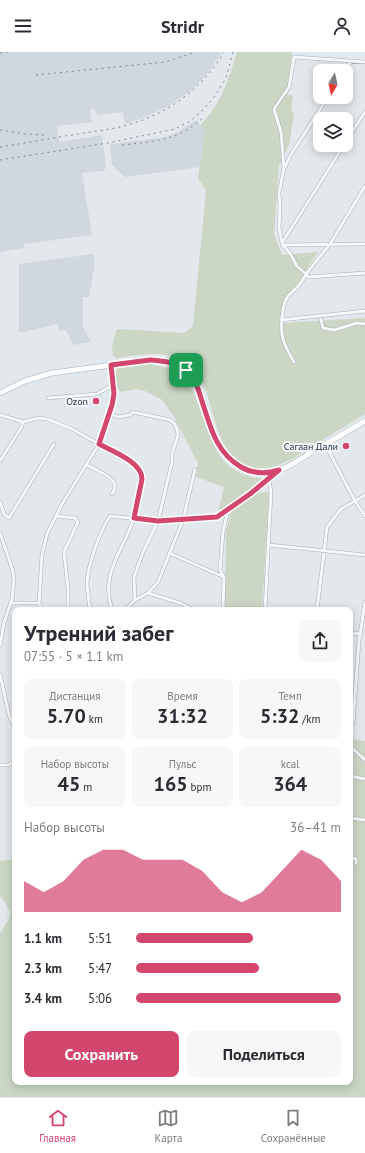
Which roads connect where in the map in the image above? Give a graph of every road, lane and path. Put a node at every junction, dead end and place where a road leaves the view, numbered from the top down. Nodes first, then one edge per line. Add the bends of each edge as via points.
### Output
1 (294, 52) edge
2 (294, 57) junction
3 (351, 61) junction
4 (365, 62) edge
5 (349, 64) edge
6 (323, 104) edge
7 (365, 112) edge
8 (353, 130) edge
9 (340, 152) edge
10 (284, 168) junction
11 (365, 186) edge
12 (282, 244) junction
13 (330, 244) junction
14 (365, 244) edge
15 (365, 273) edge
16 (306, 274) junction
17 (365, 311) edge
18 (320, 316) junction
19 (282, 320) junction
20 (365, 324) edge
21 (294, 362) dead end
22 (111, 365) junction
23 (113, 385) junction
24 (0, 393) edge
25 (48, 398) dead end
26 (109, 413) junction
27 (0, 414) edge
28 (365, 421) edge
29 (23, 422) junction
30 (54, 444) dead end
31 (99, 444) junction
32 (325, 444) junction
33 (0, 461) edge
34 (87, 465) junction
35 (195, 469) dead end
36 (279, 470) junction
37 (269, 480) junction
38 (112, 494) dead end
39 (365, 495) edge
40 (355, 501) junction
41 (0, 502) edge
42 (228, 509) junction
43 (56, 516) junction
44 (365, 516) edge
45 (134, 518) junction
46 (183, 520) junction
47 (158, 521) junction
48 (0, 533) edge
49 (269, 545) junction
50 (324, 551) junction
51 (169, 553) junction
52 (365, 555) edge
53 (224, 577) junction
54 (148, 593) junction
55 (135, 600) junction
56 (365, 602) edge
57 (10, 603) junction
58 (39, 603) junction
59 (41, 607) edge
60 (68, 607) edge
61 (90, 607) edge
62 (112, 607) edge
63 (128, 607) edge
64 (188, 607) edge
65 (223, 607) edge
66 (265, 607) edge
67 (317, 607) edge
68 (353, 633) edge
69 (361, 634) junction
70 (0, 646) edge
71 (0, 674) edge
72 (353, 711) edge
73 (12, 721) edge
74 (353, 749) edge
75 (365, 760) edge
76 (12, 763) edge
77 (0, 765) edge
78 (353, 776) edge
79 (365, 778) edge
80 (353, 818) edge
81 (365, 820) edge
82 (353, 858) edge
83 (356, 863) dead end

1 - 2 street
2 - 3 street
2 - 10 street via 289,88 274,109 281,132
3 - 4 street
3 - 5 street
6 - 10 street
7 - 8 street
9 - 12 street
10 - 12 street via 279,193
11 - 13 street
12 - 13 street
12 - 16 street via 297,266
13 - 14 street
13 - 16 street
15 - 16 street via 308,277
16 - 19 street via 303,281 287,297
17 - 18 street
18 - 19 street
18 - 20 street via 323,328 334,330 357,323
19 - 21 street via 283,339
22 - 23 street
22 - 24 main road via 52,373
22 - 36 main road via 150,360 165,361 186,370 198,388 215,439 227,457 254,472
23 - 25 street via 97,394
23 - 26 street via 114,394
26 - 31 street
26 - 47 street via 118,417 133,412 170,420 177,429 178,435
27 - 29 street
28 - 32 main road
29 - 31 street via 47,419
29 - 33 street
30 - 41 street via 9,518 4,514
31 - 34 street
31 - 45 street via 131,462 142,472
32 - 36 main road
32 - 40 street
34 - 38 street via 115,482
34 - 43 street
35 - 46 street
36 - 37 street
37 - 42 street
37 - 49 street
39 - 40 street
40 - 44 street
40 - 50 street via 341,509 327,527
42 - 46 street via 217,517
42 - 53 street via 220,570
43 - 58 street via 46,534
43 - 60 street via 76,518 78,522 64,552
45 - 47 street
45 - 61 street via 110,516 100,535 87,583
45 - 62 street via 113,564 109,585
46 - 47 street
46 - 51 street
47 - 55 street via 134,577
48 - 57 street via 14,579
49 - 50 street
49 - 66 street
50 - 52 street
50 - 67 street
51 - 53 street
51 - 54 street via 158,582
53 - 65 street
54 - 55 street
54 - 64 street
55 - 63 street
56 - 69 street
57 - 58 street
57 - 70 street
58 - 59 street
68 - 69 street
69 - 72 street
71 - 73 street
74 - 75 street
76 - 77 street
78 - 79 street
80 - 81 street
82 - 83 street via 356,859

